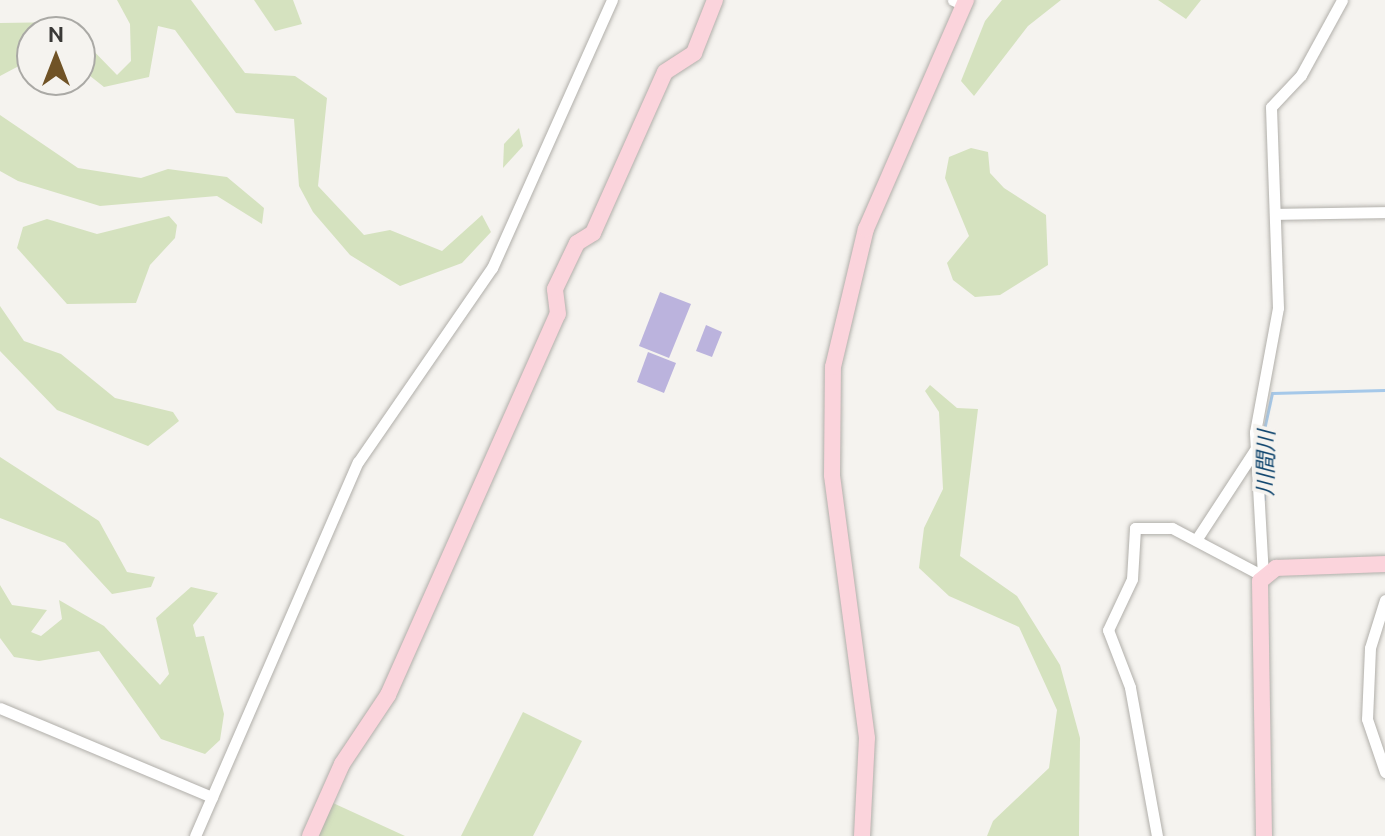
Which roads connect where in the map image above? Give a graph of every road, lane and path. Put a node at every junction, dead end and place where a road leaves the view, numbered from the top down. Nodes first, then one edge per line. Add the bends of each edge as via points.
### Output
1 (612, 0) edge
2 (715, 0) edge
3 (1342, 0) edge
4 (961, 2) edge
5 (1385, 212) edge
6 (1275, 214) junction
7 (1255, 450) junction
8 (1196, 540) junction
9 (1385, 564) edge
10 (1263, 576) junction
11 (1385, 600) edge
12 (0, 708) edge
13 (1385, 772) edge
14 (212, 797) junction
15 (195, 836) edge
16 (310, 836) edge
17 (862, 836) edge
18 (1157, 836) edge
19 (1264, 836) edge

1 - 14 street via 492,268 358,462
2 - 16 street via 694,53 665,72 593,233 572,255 555,289 558,314 388,695 342,764
3 - 6 street via 1301,75 1271,107
4 - 17 street via 866,229 833,367 832,475 867,738
5 - 6 street
6 - 7 street via 1276,328
7 - 8 street
7 - 10 street
8 - 10 street
8 - 18 street via 1172,528 1135,528 1132,579 1108,630 1127,677
9 - 10 street via 1285,567
10 - 19 street via 1257,595
11 - 13 street via 1370,648 1367,719
12 - 14 street
14 - 15 street

